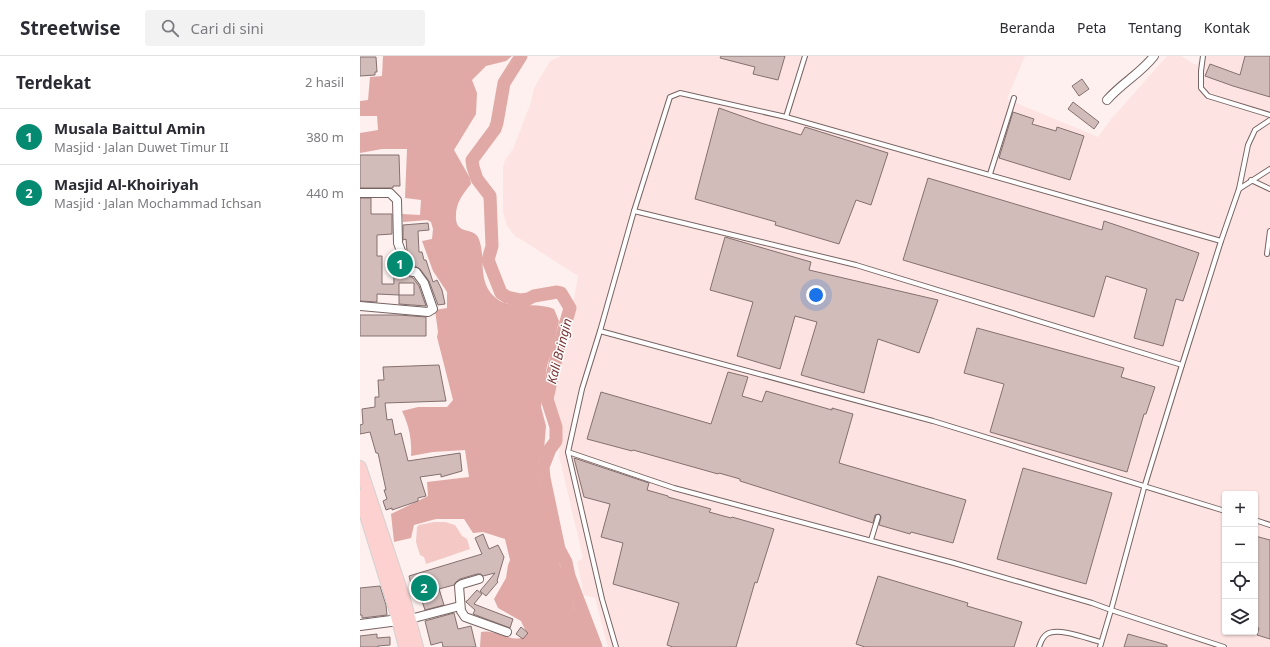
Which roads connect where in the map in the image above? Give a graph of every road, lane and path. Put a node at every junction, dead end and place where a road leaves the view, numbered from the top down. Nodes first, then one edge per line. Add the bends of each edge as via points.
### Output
1 (805, 56) edge
2 (1154, 56) edge
3 (1204, 56) edge
4 (1014, 98) dead end
5 (1107, 100) dead end
6 (1270, 115) edge
7 (786, 117) junction
8 (1270, 120) edge
9 (1270, 169) edge
10 (990, 174) junction
11 (1251, 180) junction
12 (1239, 189) junction
13 (1270, 189) edge
14 (360, 193) edge
15 (634, 211) junction
16 (1270, 231) edge
17 (1221, 241) junction
18 (1267, 254) dead end
19 (360, 306) edge
20 (600, 332) junction
21 (1182, 365) junction
22 (568, 452) junction
23 (360, 467) edge
24 (1144, 488) junction
25 (360, 496) edge
26 (1222, 511) edge
27 (878, 517) dead end
28 (1258, 521) edge
29 (1270, 525) edge
30 (871, 540) junction
31 (479, 579) dead end
32 (460, 606) junction
33 (1111, 610) junction
34 (404, 619) junction
35 (360, 625) edge
36 (507, 632) dead end
37 (1100, 645) edge
38 (405, 647) edge
39 (417, 647) edge
40 (616, 647) edge
41 (1039, 647) edge
42 (1224, 647) edge

1 - 7 lane
2 - 5 street
3 - 6 lane via 1201,88 1208,96
4 - 10 lane
7 - 10 lane
7 - 15 lane via 680,93 670,97
8 - 12 lane via 1255,130 1248,145
9 - 11 lane
10 - 17 lane
11 - 12 lane
11 - 13 lane
12 - 17 lane
14 - 19 street via 390,193 397,200 398,243 404,260 424,283 432,309 428,312
15 - 20 lane
15 - 21 lane via 856,265
16 - 18 lane
17 - 21 lane
20 - 22 lane via 582,389
20 - 24 lane via 933,422
21 - 24 lane
22 - 30 lane via 674,488
22 - 40 lane via 602,599
23 - 34 main road
24 - 26 lane
24 - 33 lane
25 - 34 main road
27 - 30 lane
28 - 29 lane
30 - 33 lane via 954,562
31 - 32 street via 459,586
32 - 34 street
32 - 36 street via 465,617
33 - 37 lane
33 - 42 lane
34 - 35 street
34 - 38 main road
34 - 39 main road
37 - 41 lane via 1062,632 1054,632 1046,634

